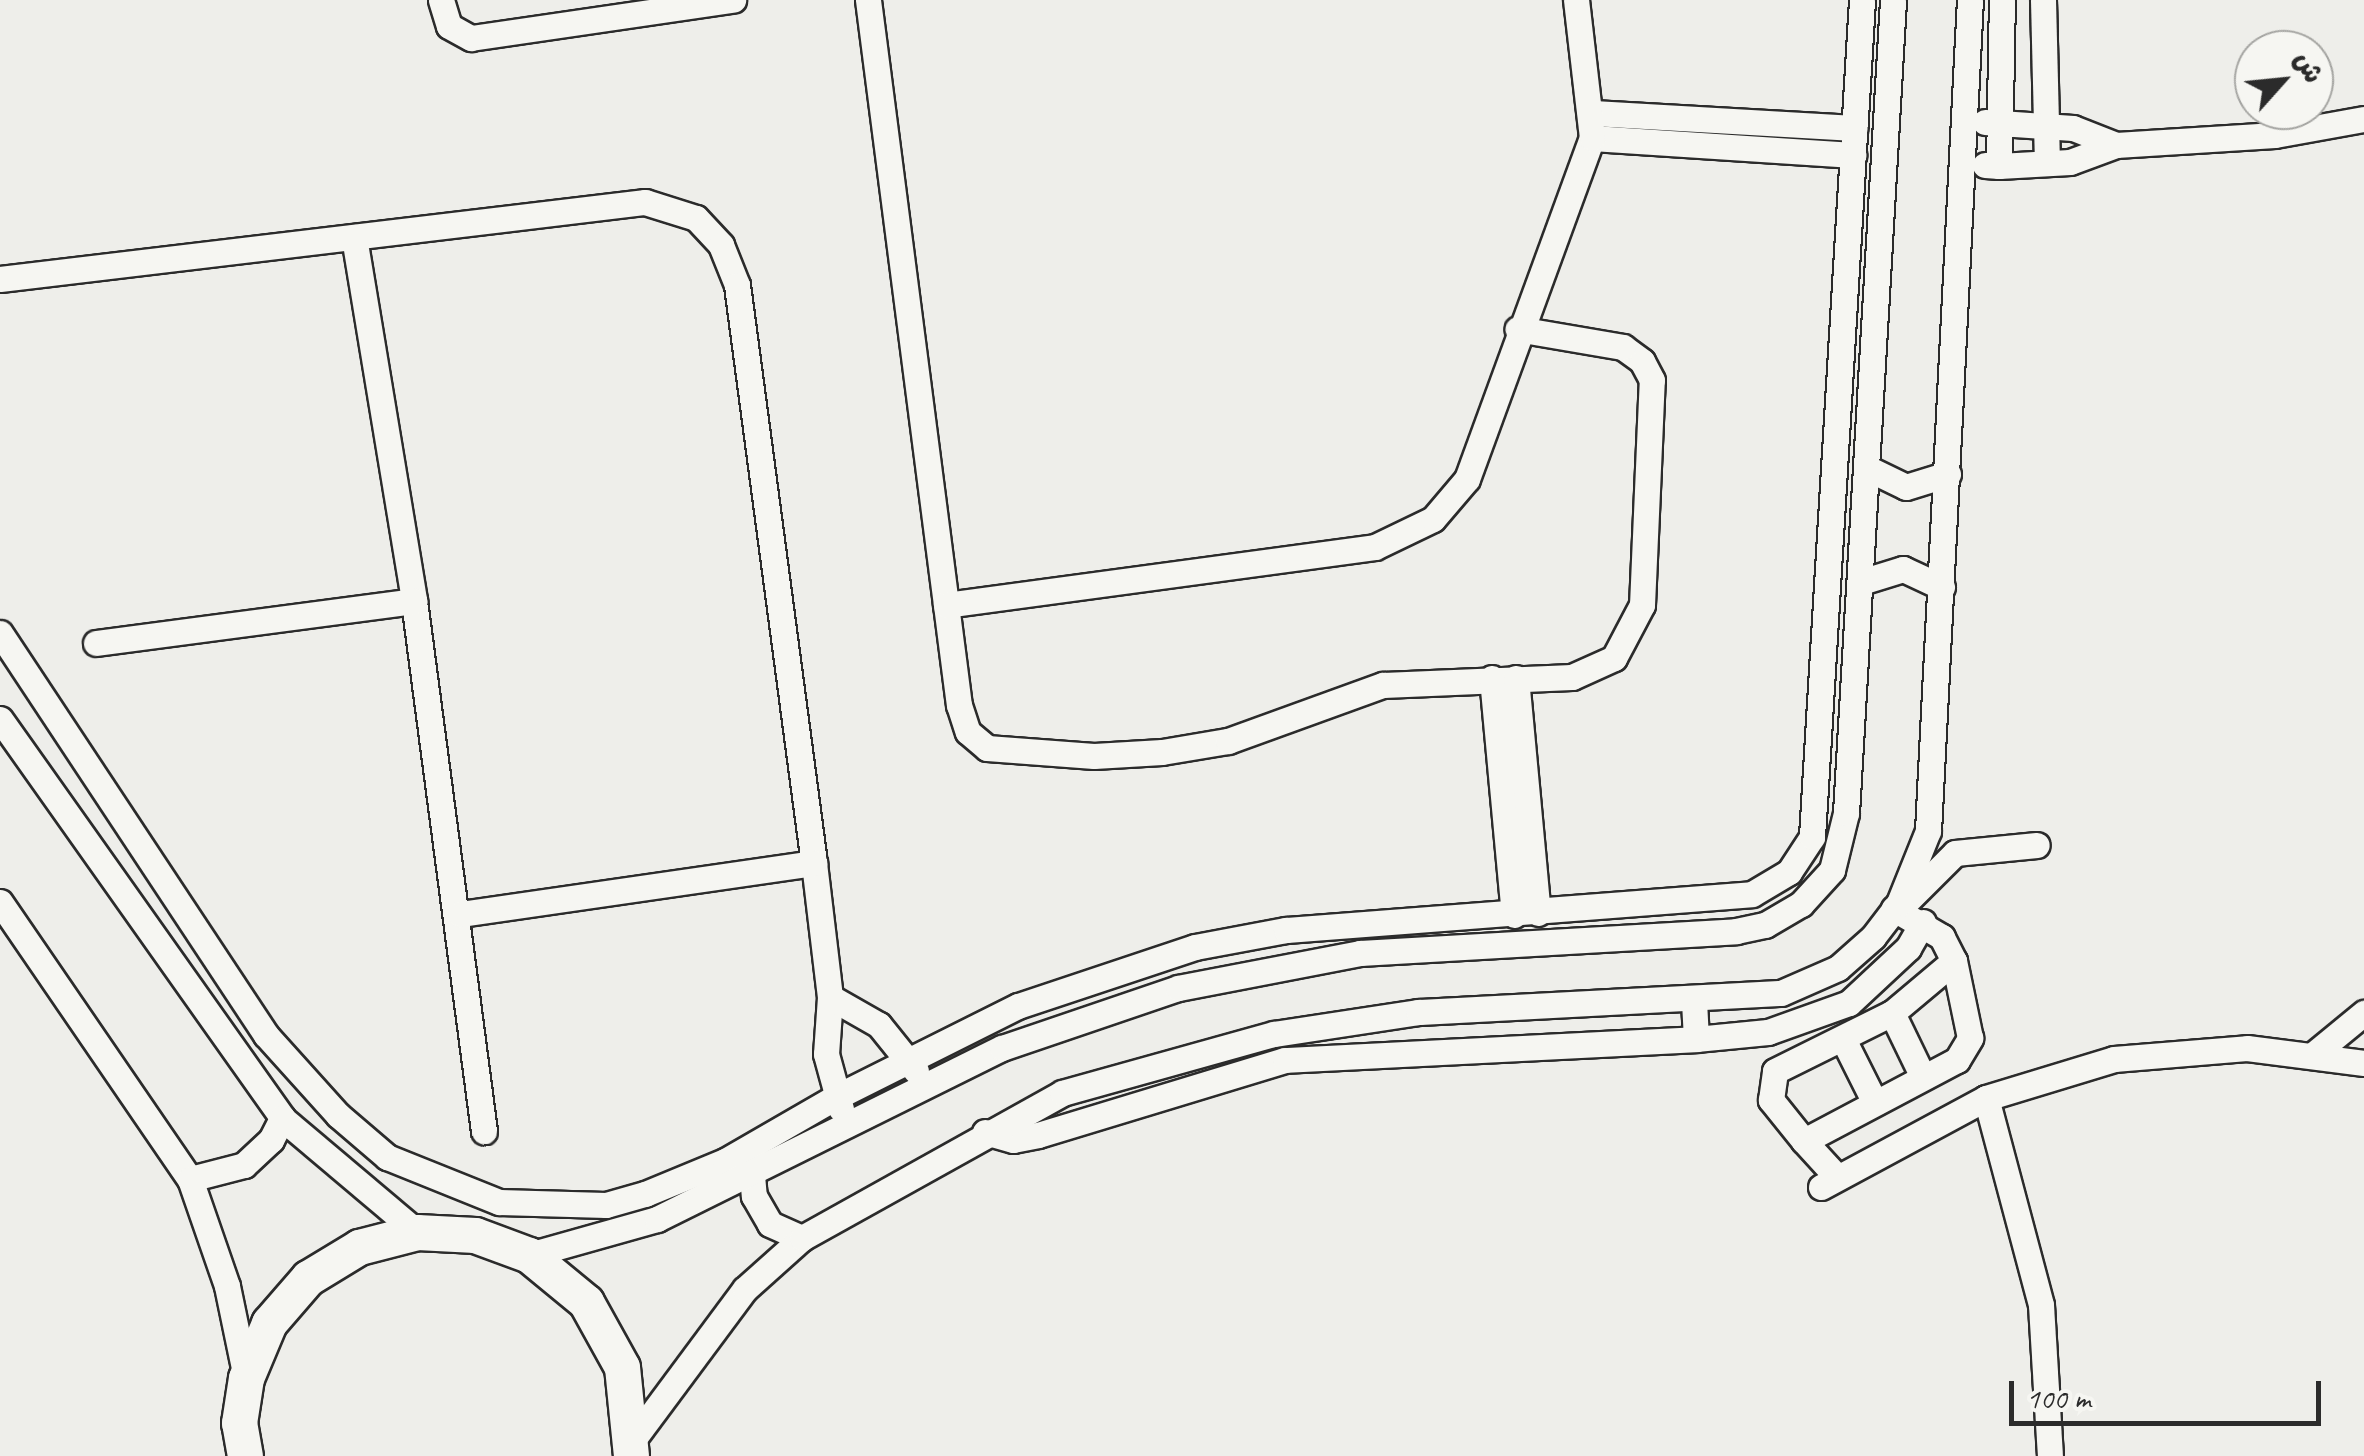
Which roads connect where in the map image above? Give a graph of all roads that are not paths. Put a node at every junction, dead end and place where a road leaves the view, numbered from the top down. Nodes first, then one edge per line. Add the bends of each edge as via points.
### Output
1 (441, 0) edge
2 (733, 0) edge
3 (868, 0) edge
4 (1576, 0) edge
5 (1862, 0) edge
6 (1893, 0) edge
7 (1970, 0) edge
8 (2002, 0) edge
9 (2043, 0) edge
10 (2364, 119) edge
11 (1967, 120) junction
12 (2000, 124) junction
13 (1593, 125) junction
14 (1803, 125) junction
15 (2046, 125) junction
16 (1855, 128) junction
17 (2116, 145) junction
18 (1801, 152) junction
19 (1853, 155) junction
20 (2047, 163) junction
21 (1965, 165) junction
22 (1999, 166) junction
23 (354, 237) junction
24 (2, 280) edge
25 (1518, 329) junction
26 (1867, 468) junction
27 (1948, 474) junction
28 (1861, 582) junction
29 (1942, 588) junction
30 (414, 601) junction
31 (946, 606) junction
32 (0, 633) edge
33 (96, 642) dead end
34 (1504, 678) junction
35 (0, 719) edge
36 (2037, 845) dead end
37 (814, 864) junction
38 (0, 902) edge
39 (1896, 906) junction
40 (460, 914) junction
41 (1526, 914) junction
42 (1923, 922) junction
43 (1954, 961) junction
44 (830, 997) junction
45 (1694, 1001) junction
46 (1892, 1013) junction
47 (2364, 1013) edge
48 (1696, 1039) junction
49 (1844, 1041) junction
50 (2314, 1054) junction
51 (909, 1058) junction
52 (2364, 1063) edge
53 (1923, 1078) junction
54 (923, 1084) junction
55 (836, 1097) junction
56 (1986, 1098) junction
57 (1875, 1103) junction
58 (282, 1118) junction
59 (847, 1125) junction
60 (484, 1132) dead end
61 (985, 1132) junction
62 (1804, 1141) junction
63 (752, 1175) junction
64 (190, 1179) junction
65 (417, 1232) junction
66 (802, 1238) junction
67 (529, 1255) junction
68 (246, 1378) junction
69 (242, 1440) edge
70 (631, 1448) edge
71 (221, 1456) edge
72 (2050, 1456) edge

1 - 2 street via 449,26 471,38
3 - 31 street
4 - 13 street
5 - 16 street
6 - 26 street
7 - 11 street
8 - 12 street
9 - 15 street
10 - 17 street via 2275,135
11 - 12 street
11 - 21 street
12 - 15 street
12 - 22 street
13 - 14 street
13 - 18 street
13 - 25 street
14 - 16 street
14 - 18 street
15 - 17 street
15 - 20 street
16 - 19 street
17 - 20 street
18 - 19 street
19 - 41 street via 1812,837 1789,872 1752,894
20 - 22 street
21 - 22 street
21 - 27 street
23 - 24 street
23 - 30 street
23 - 37 street via 645,202 696,218 721,245 738,285
25 - 31 street via 1467,479 1411,534 1356,550
25 - 34 street via 1623,347 1648,369 1654,392 1637,625 1628,643 1598,669 1572,677
26 - 27 street via 1906,486
26 - 28 street
27 - 29 street
28 - 29 street via 1902,569
28 - 54 street via 1842,842 1832,870 1792,913 1736,931 1453,945 1268,968 1089,1015
29 - 39 street via 1928,831
30 - 33 street
30 - 40 street
31 - 34 street via 961,719 978,742 1008,753 1162,752 1228,741 1383,686
32 - 55 street via 266,1035 338,1116 387,1157 499,1202 606,1204 725,1161
34 - 41 street
35 - 58 street
36 - 39 street via 1955,853 1916,895
37 - 40 street
37 - 44 street
38 - 64 street
39 - 42 street
39 - 45 street via 1838,968 1796,987
40 - 60 street
41 - 51 street via 1286,930 1194,947 1018,1006
42 - 43 street
42 - 48 street via 1898,958 1850,1003 1768,1032
43 - 46 street
43 - 53 street via 1970,1038 1957,1060
44 - 51 street via 879,1025
44 - 55 street via 826,1054
45 - 48 street
45 - 61 street via 1418,1012 1274,1034 1062,1093
46 - 49 street
46 - 53 street
47 - 50 street
48 - 61 street via 1285,1060 1013,1140
49 - 57 street
49 - 62 street via 1789,1062 1768,1086 1771,1100
50 - 52 street
50 - 56 street via 2180,1050 2098,1062
51 - 54 street
51 - 55 street
53 - 57 street
54 - 59 street
55 - 59 street
56 - 62 street via 1829,1182
56 - 72 street via 2041,1305
57 - 62 street
58 - 64 street via 272,1140 244,1165
58 - 65 street
59 - 63 street
61 - 66 street
63 - 66 street via 754,1196 770,1224
63 - 67 street via 657,1220
64 - 68 street via 227,1286
65 - 67 street via 474,1235
65 - 68 street via 359,1247 308,1278 270,1323
66 - 70 street via 745,1290
67 - 70 street via 586,1302 622,1367
68 - 69 street
69 - 71 street

